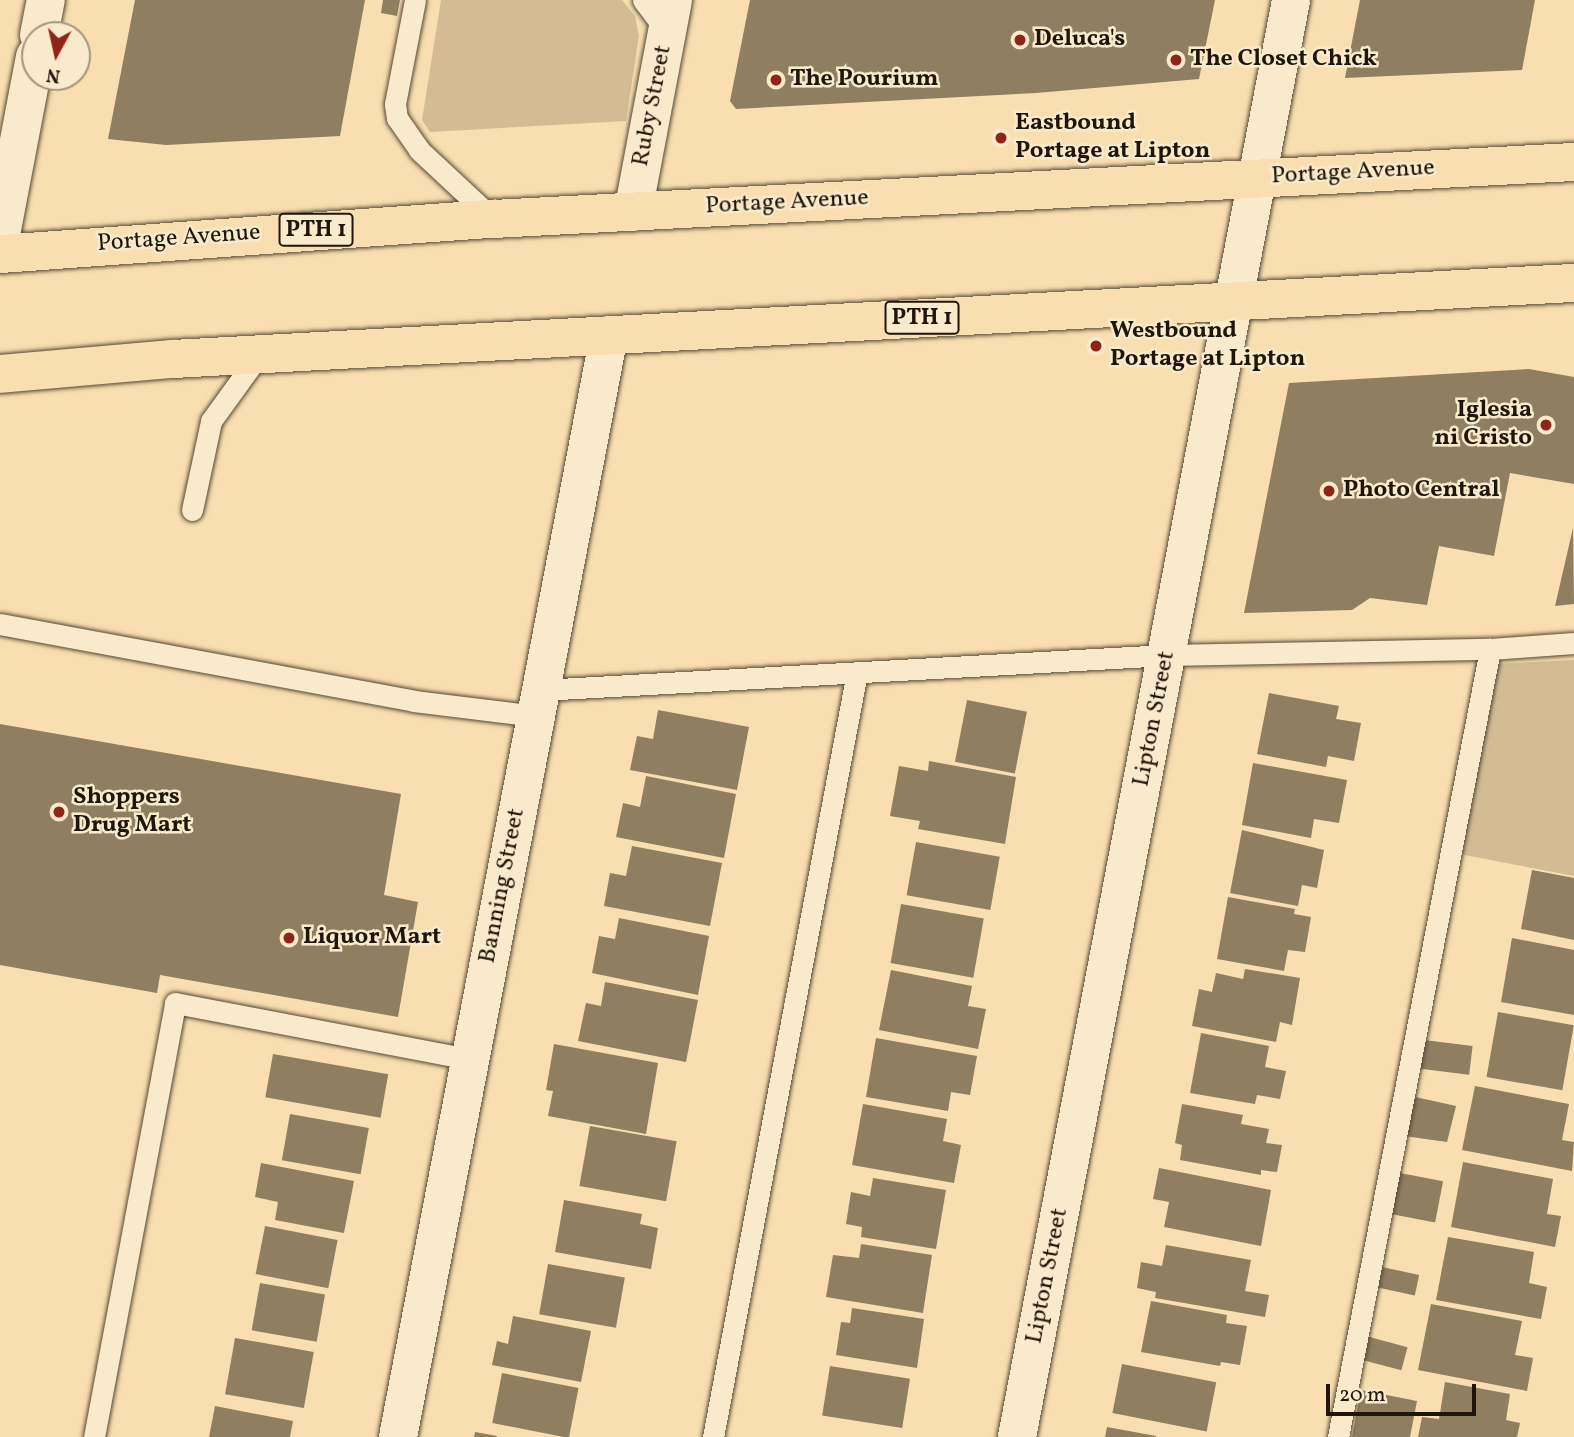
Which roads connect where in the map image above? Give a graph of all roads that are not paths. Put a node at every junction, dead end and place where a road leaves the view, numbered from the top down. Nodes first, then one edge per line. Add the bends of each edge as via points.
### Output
1 (46, 0) edge
2 (415, 0) edge
3 (643, 0) edge
4 (1291, 0) edge
5 (670, 16) edge
6 (42, 21) edge
7 (28, 91) edge
8 (1574, 162) edge
9 (1257, 178) junction
10 (633, 212) junction
11 (493, 219) junction
12 (0, 240) edge
13 (0, 254) edge
14 (1574, 284) edge
15 (1235, 300) junction
16 (609, 335) junction
17 (258, 356) junction
18 (0, 374) edge
19 (192, 510) dead end
20 (0, 624) edge
21 (1574, 643) edge
22 (1490, 649) junction
23 (1168, 655) junction
24 (858, 672) junction
25 (539, 703) junction
26 (468, 1059) junction
27 (94, 1437) edge
28 (398, 1437) edge
29 (713, 1437) edge
30 (1017, 1437) edge
31 (1338, 1437) edge

1 - 6 street
2 - 11 lane via 395,104 397,118 419,150
3 - 5 lane
4 - 9 street, Lipton Street
5 - 10 street, Ruby Street
7 - 12 street
8 - 9 highway, Portage Avenue / PTH 1
9 - 10 highway, Portage Avenue / PTH 1
9 - 15 street, Lipton Street
10 - 11 highway, Portage Avenue / PTH 1
11 - 13 highway, Portage Avenue / PTH 1
14 - 15 highway, PTH 1
15 - 16 highway, PTH 1
15 - 23 street, Lipton Street
16 - 17 highway, PTH 1
16 - 25 street, Banning Street
17 - 18 highway, PTH 1
17 - 19 lane via 211,421
20 - 25 lane via 414,701
21 - 22 lane
22 - 23 lane
22 - 31 lane
23 - 24 lane
23 - 30 street, Lipton Street
24 - 25 lane
24 - 29 lane
25 - 26 street, Banning Street
26 - 27 lane via 175,1003
26 - 28 street, Banning Street

